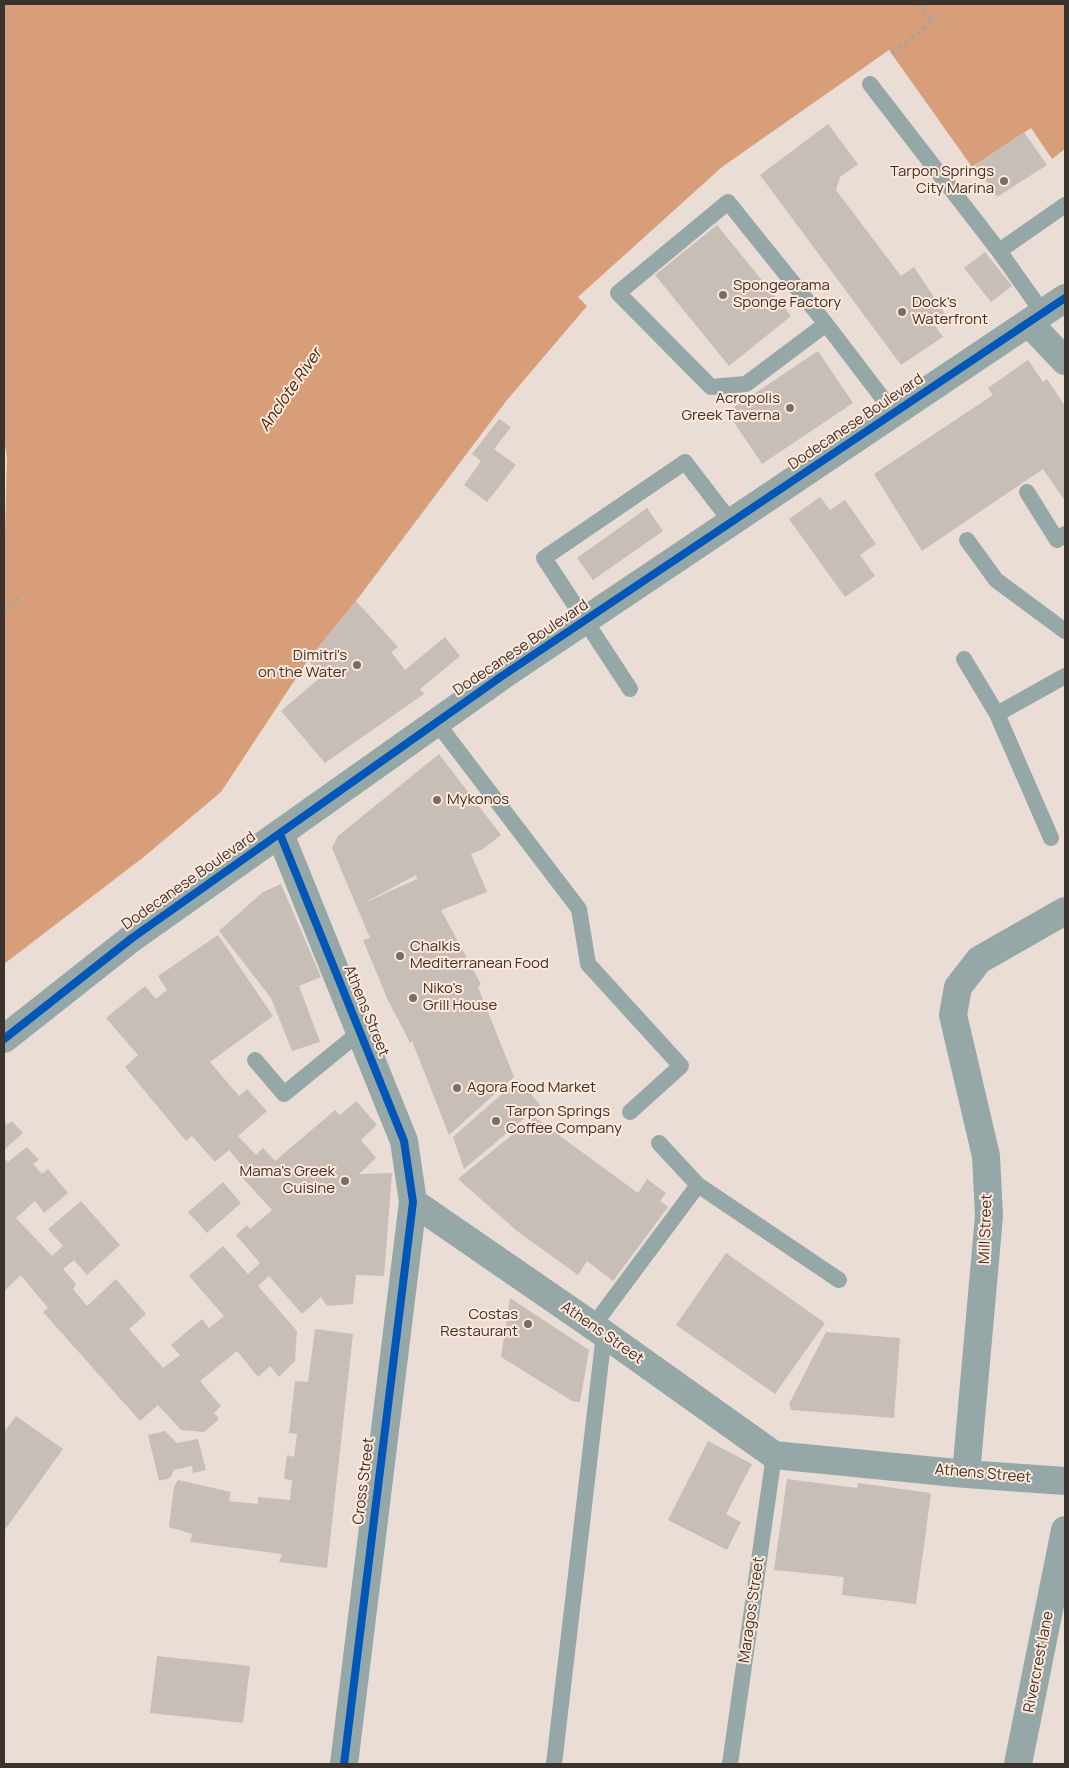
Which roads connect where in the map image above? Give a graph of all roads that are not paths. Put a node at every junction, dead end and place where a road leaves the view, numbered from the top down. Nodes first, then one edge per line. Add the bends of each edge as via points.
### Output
1 (870, 84) dead end
2 (1065, 205) edge
3 (999, 251) junction
4 (1065, 298) edge
5 (1036, 318) junction
6 (826, 324) junction
7 (1065, 361) edge
8 (894, 413) junction
9 (1027, 492) dead end
10 (731, 522) junction
11 (1065, 534) edge
12 (967, 540) dead end
13 (584, 621) junction
14 (1065, 632) edge
15 (964, 659) dead end
16 (1065, 676) edge
17 (630, 689) dead end
18 (997, 714) junction
19 (437, 723) junction
20 (280, 834) junction
21 (1051, 838) dead end
22 (1065, 911) edge
23 (360, 1032) junction
24 (4, 1039) edge
25 (255, 1060) dead end
26 (630, 1112) dead end
27 (659, 1143) dead end
28 (698, 1185) junction
29 (413, 1202) junction
30 (839, 1280) dead end
31 (599, 1330) junction
32 (774, 1455) junction
33 (966, 1474) junction
34 (1065, 1481) edge
35 (1065, 1530) edge
36 (344, 1764) edge
37 (554, 1764) edge
38 (730, 1764) edge
39 (1018, 1764) edge

1 - 3 lane
2 - 3 lane
3 - 5 lane
4 - 5 street, Dodecanese Boulevard
5 - 7 street
5 - 8 street, Dodecanese Boulevard
6 - 6 lane via 728,202 618,293 711,387 746,384
6 - 8 lane
8 - 10 street, Dodecanese Boulevard
9 - 11 lane via 1057,540
10 - 13 street, Dodecanese Boulevard
10 - 13 lane via 685,462 677,467 544,558
12 - 14 lane via 996,580
13 - 17 lane
13 - 19 street, Dodecanese Boulevard
15 - 18 lane
16 - 18 lane
18 - 21 lane
19 - 20 street, Dodecanese Boulevard
19 - 26 lane via 579,909 588,964 681,1066
20 - 23 street, Athens Street
20 - 24 street, Dodecanese Boulevard via 132,938
22 - 33 street, Mill Street via 979,960 958,987 953,1014 986,1156 989,1216
23 - 25 lane via 284,1094
23 - 29 street, Athens Street via 404,1141
27 - 28 lane
28 - 30 lane
28 - 31 lane
29 - 31 street, Athens Street
29 - 36 street, Cross Street
31 - 32 street, Athens Street
31 - 37 lane
32 - 33 street, Athens Street
32 - 38 lane, Maragos Street
33 - 34 street, Athens Street
35 - 39 street, Rivercrest lane

